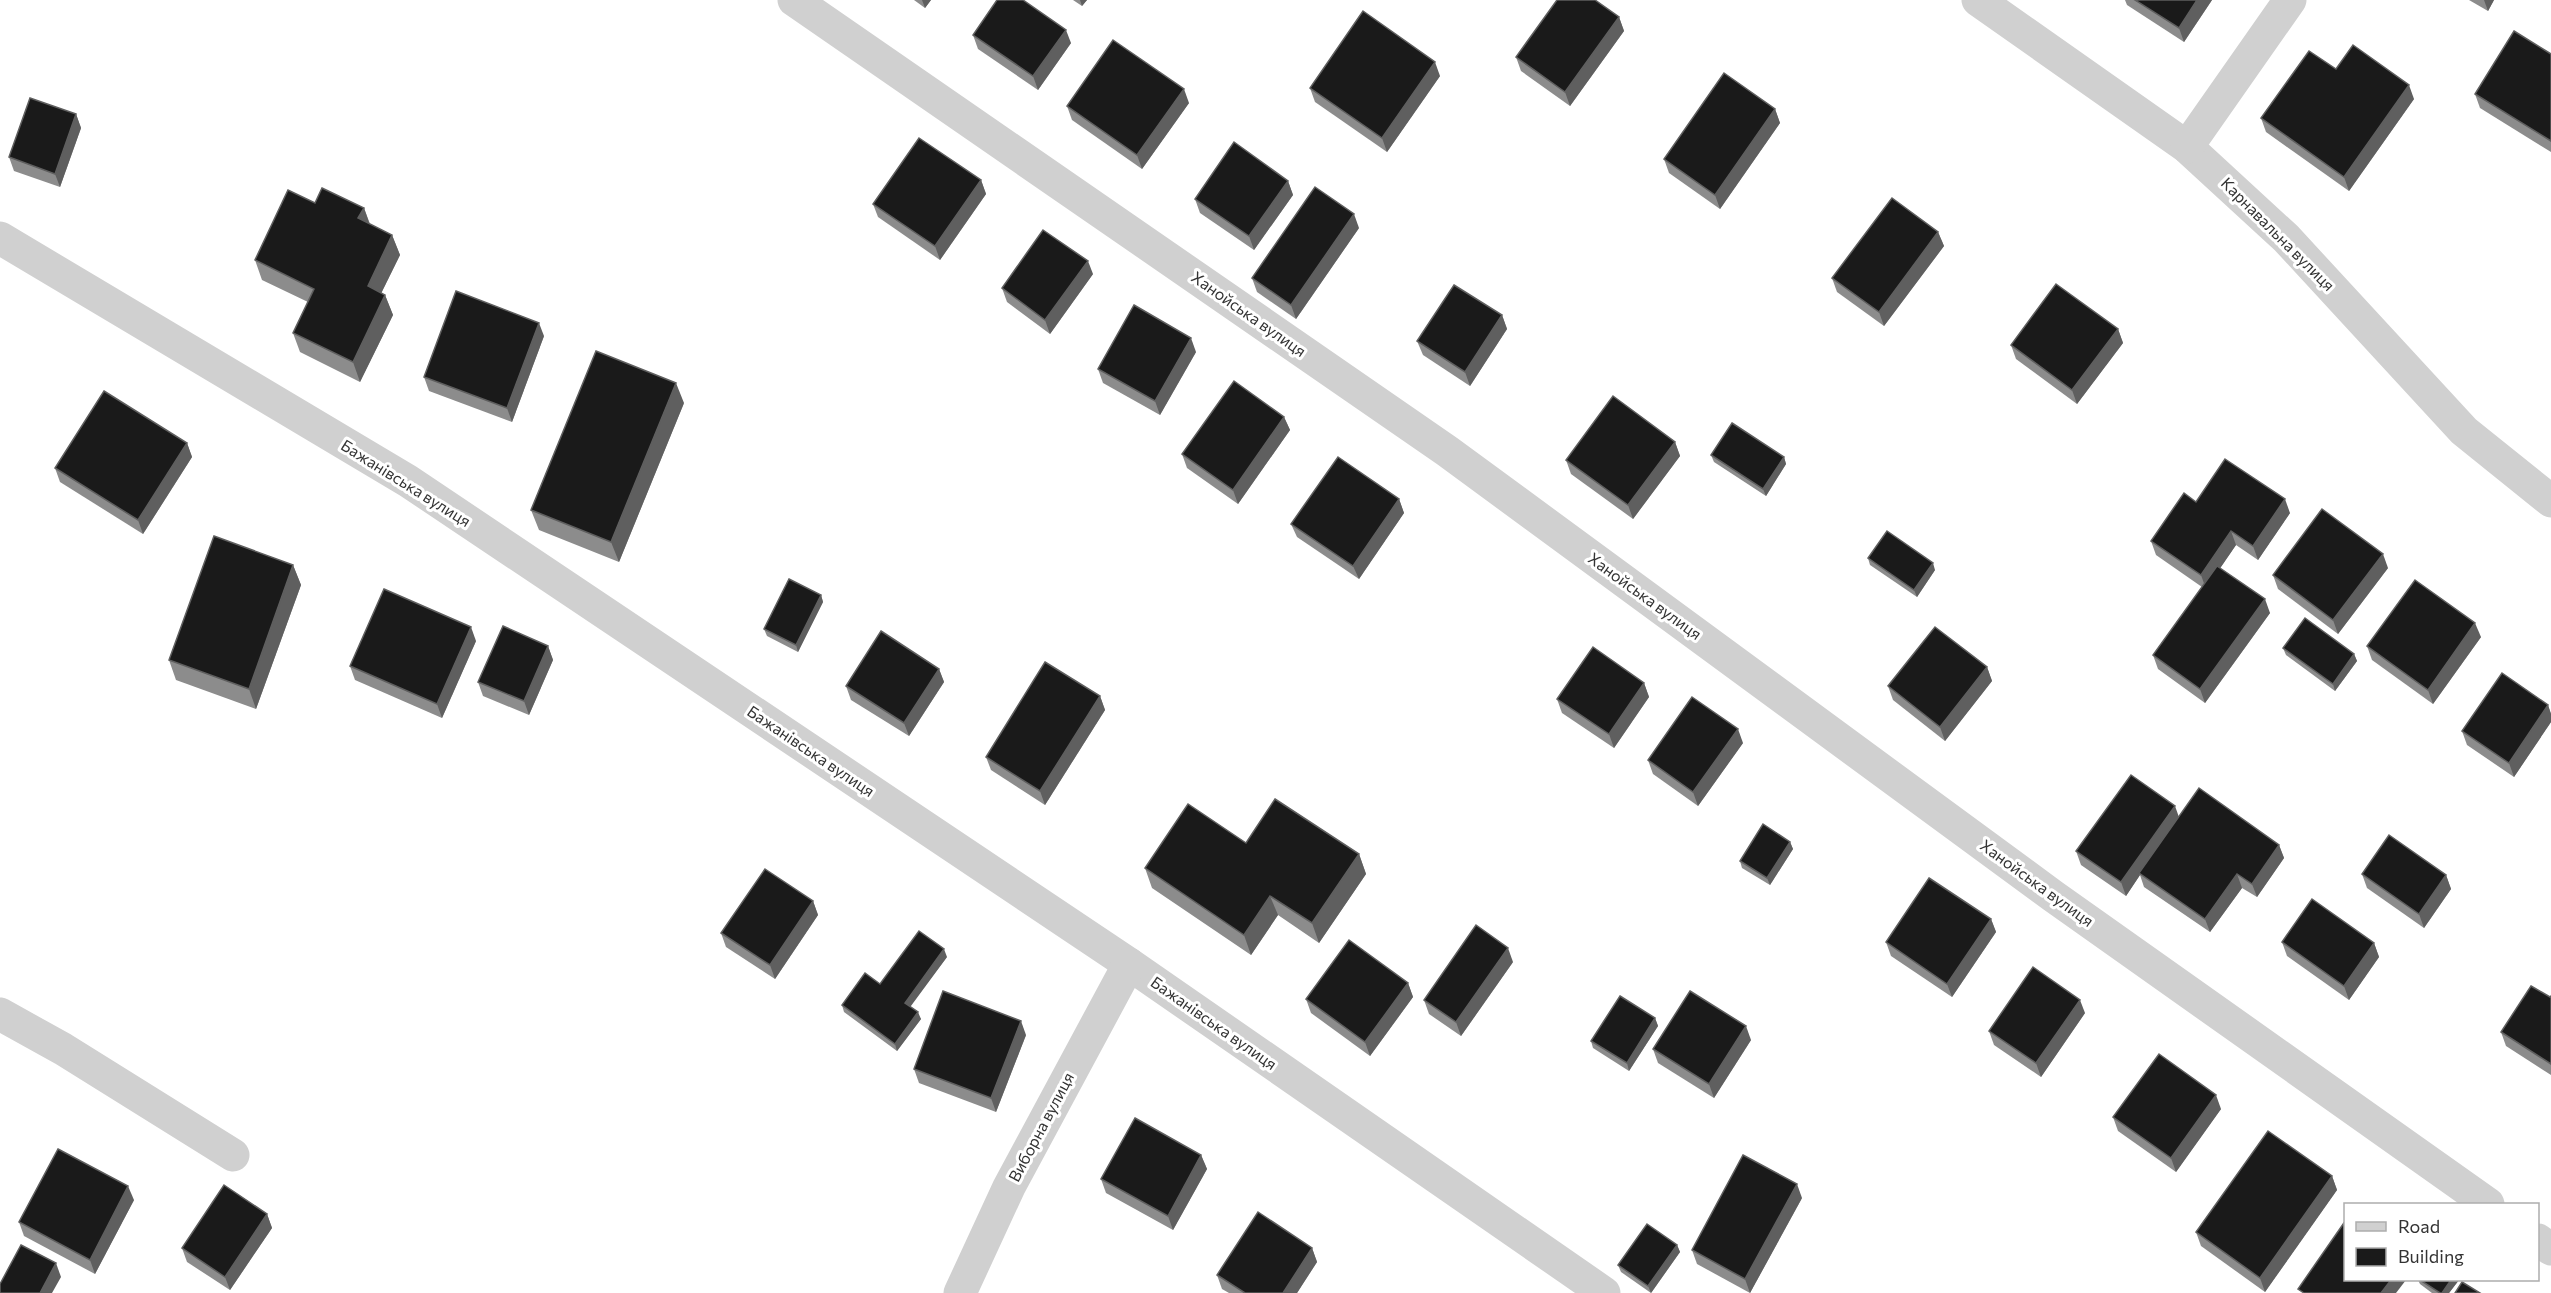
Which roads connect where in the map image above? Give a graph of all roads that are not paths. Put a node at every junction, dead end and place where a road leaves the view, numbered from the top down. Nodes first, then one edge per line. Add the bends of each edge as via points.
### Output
1 (794, 0) edge
2 (1978, 0) edge
3 (2289, 0) edge
4 (2187, 147) junction
5 (3, 249) edge
6 (2548, 489) edge
7 (1129, 964) junction
8 (0, 1014) edge
9 (233, 1155) dead end
10 (2487, 1203) edge
11 (960, 1293) edge
12 (1604, 1293) edge

1 - 10 street, Ханойська вулиця via 1447,451 2053,896
2 - 4 street, Карнавальна вулиця
3 - 4 street
4 - 6 street, Карнавальна вулиця via 2286,238 2464,431
5 - 7 street, Бажанівська вулиця via 408,481
7 - 11 street, Виборна вулиця via 1009,1187
7 - 12 street, Бажанівська вулиця
8 - 9 street

